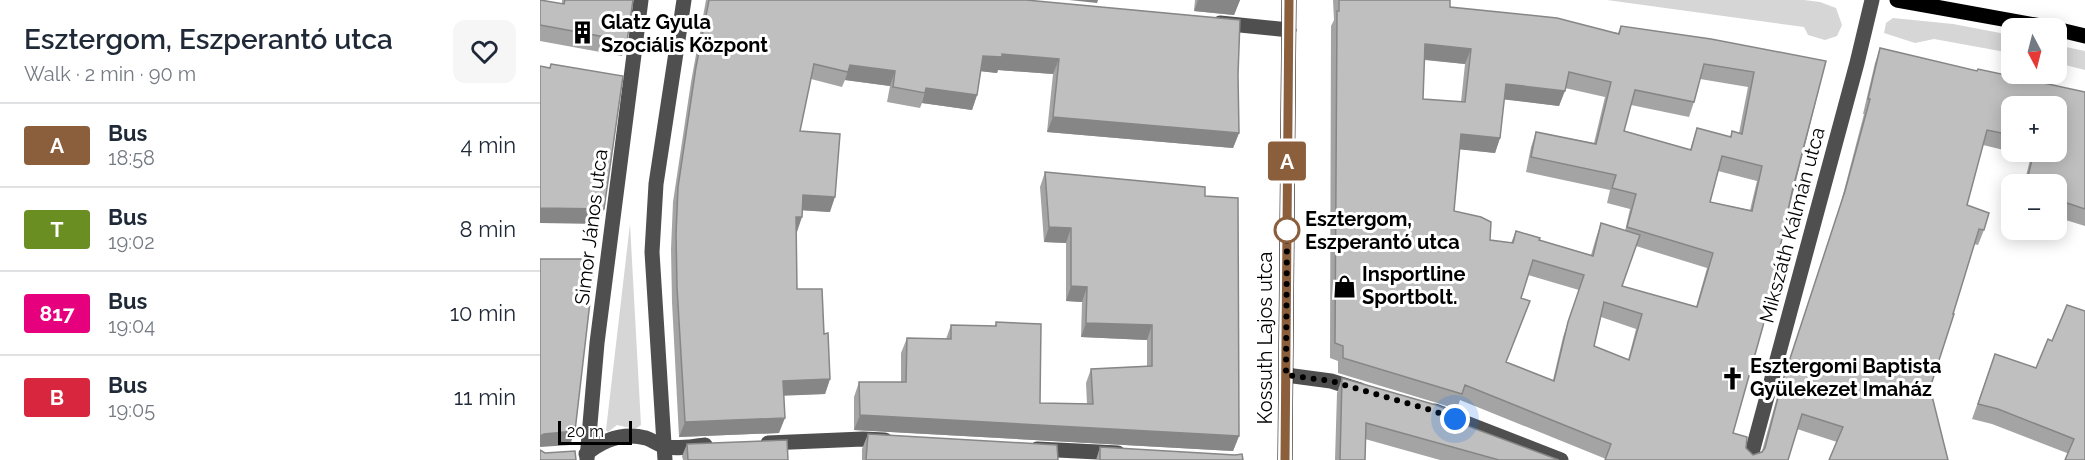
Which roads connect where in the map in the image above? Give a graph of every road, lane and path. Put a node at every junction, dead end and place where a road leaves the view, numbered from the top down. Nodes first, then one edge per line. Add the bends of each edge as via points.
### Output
1 (641, 0) edge
2 (684, 0) edge
3 (1289, 0) edge
4 (1872, 0) edge
5 (1897, 0) edge
6 (2001, 19) edge
7 (1206, 22) edge
8 (1288, 30) junction
9 (2067, 32) edge
10 (2085, 36) edge
11 (1286, 375) junction
12 (1377, 394) edge
13 (1423, 408) edge
14 (899, 441) edge
15 (748, 443) edge
16 (725, 444) edge
17 (1017, 448) edge
18 (665, 453) edge
19 (1136, 454) edge
20 (583, 456) edge
21 (1285, 460) edge
22 (1561, 460) edge
23 (1750, 460) edge

1 - 20 street, Simor János utca
2 - 18 street via 656,184 652,252
3 - 8 main road, Kossuth Lajos utca
4 - 23 street, Mikszáth Kálmán utca
5 - 6 main road
7 - 8 street
8 - 11 main road, Kossuth Lajos utca
9 - 10 main road
11 - 12 street via 1331,381
11 - 21 main road, Kossuth Lajos utca
13 - 22 street
14 - 15 street
16 - 18 street
17 - 19 street
18 - 20 street via 648,438 621,436 609,438

